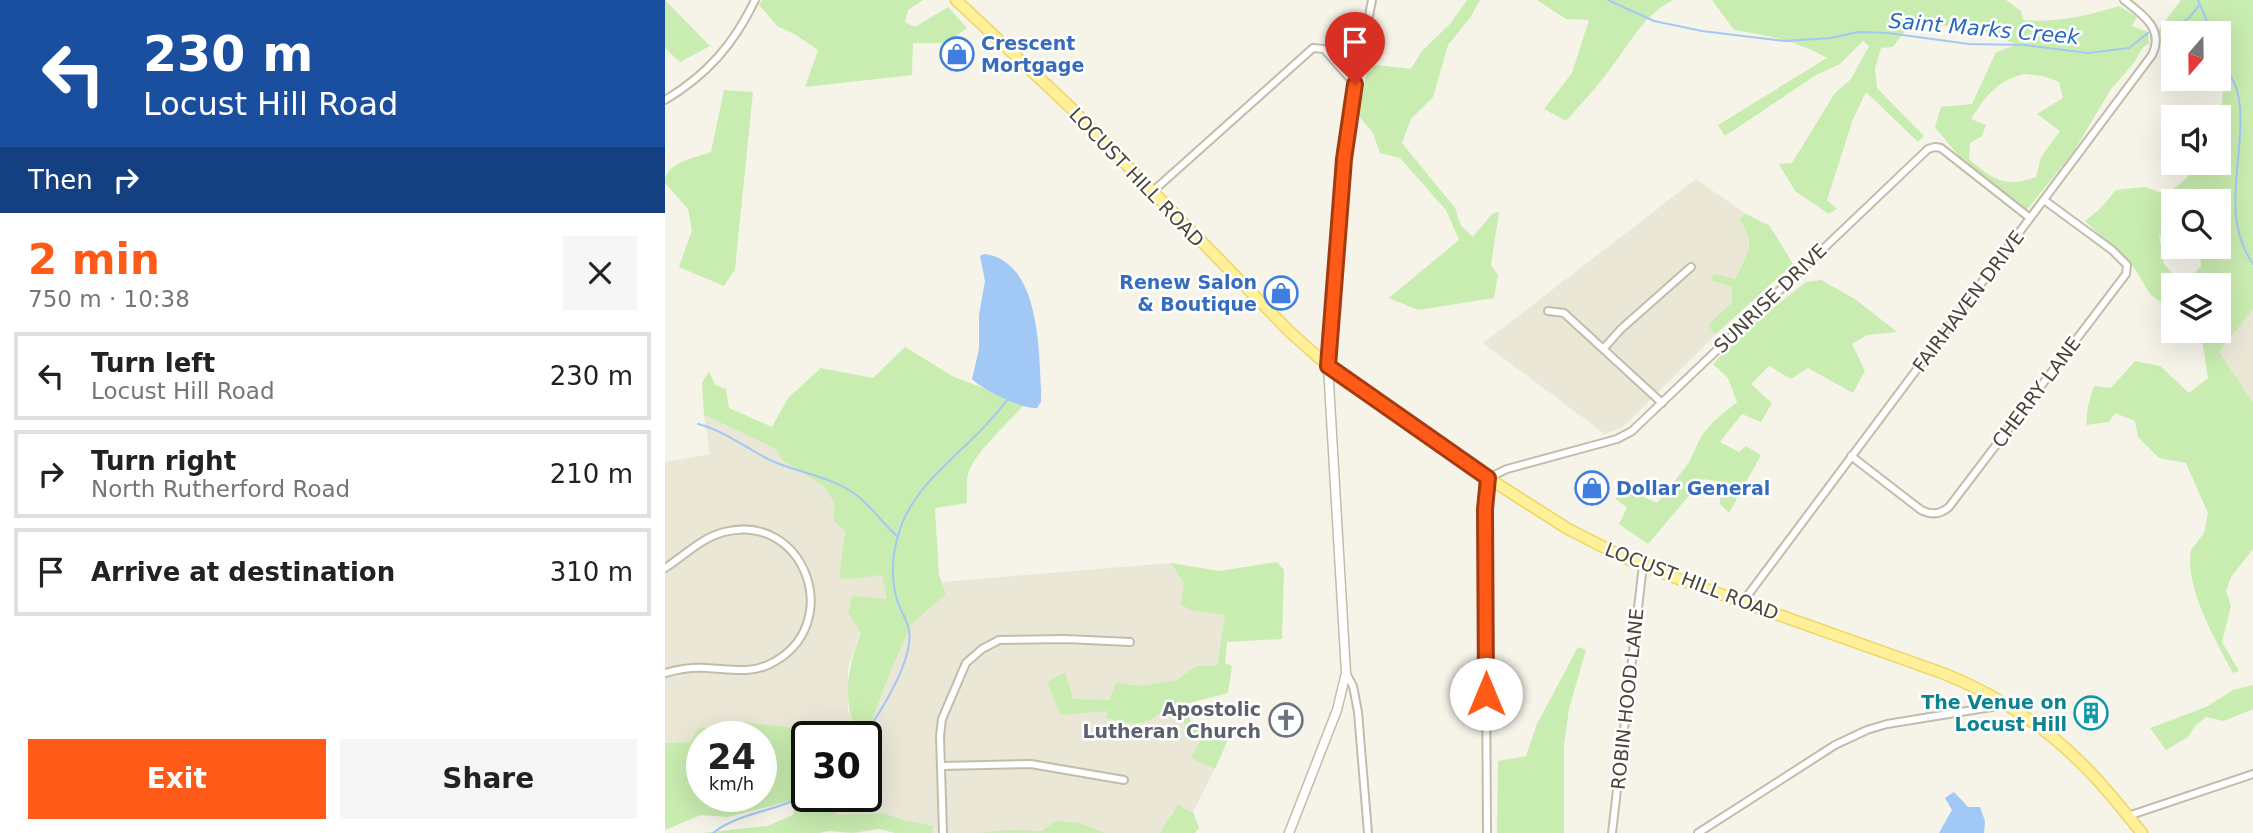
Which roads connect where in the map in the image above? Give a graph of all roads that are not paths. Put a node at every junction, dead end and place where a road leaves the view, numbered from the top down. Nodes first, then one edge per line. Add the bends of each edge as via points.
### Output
1 (755, 0) edge
2 (956, 0) edge
3 (1371, 0) edge
4 (2124, 0) edge
5 (1355, 84) junction
6 (665, 100) edge
7 (1152, 192) junction
8 (2044, 200) junction
9 (2030, 218) junction
10 (1691, 267) dead end
11 (1548, 311) dead end
12 (1604, 348) junction
13 (1328, 366) junction
14 (1662, 402) junction
15 (1851, 456) junction
16 (1488, 478) junction
17 (1643, 565) junction
18 (665, 568) edge
19 (1742, 603) junction
20 (1129, 642) dead end
21 (665, 673) edge
22 (1346, 673) junction
23 (2005, 705) junction
24 (941, 765) junction
25 (2253, 774) edge
26 (1124, 780) dead end
27 (2128, 816) junction
28 (943, 833) edge
29 (1289, 833) edge
30 (1369, 833) edge
31 (1487, 833) edge
32 (1612, 833) edge
33 (1698, 833) edge
34 (2142, 833) edge

1 - 6 street via 738,34 714,63
2 - 7 main road, LOCUST HILL ROAD
3 - 5 street
4 - 8 street, FAIRHAVEN DRIVE via 2151,22 2154,52
5 - 7 street via 1324,48 1313,48
5 - 13 street via 1344,159
7 - 13 main road, LOCUST HILL ROAD
8 - 9 street, FAIRHAVEN DRIVE
8 - 15 street, CHERRY LANE via 2127,265 2126,274 2087,326 1943,512 1921,510
9 - 14 street, SUNRISE DRIVE via 1941,149 1928,149
9 - 15 street, FAIRHAVEN DRIVE
10 - 12 street
11 - 12 street via 1564,313
12 - 14 street
13 - 16 main road, LOCUST HILL ROAD
13 - 22 street
14 - 16 street, SUNRISE DRIVE via 1625,436
15 - 19 street, FAIRHAVEN DRIVE
16 - 17 main road, LOCUST HILL ROAD via 1568,529
16 - 31 street
17 - 19 main road, LOCUST HILL ROAD
17 - 32 street, ROBIN HOOD LANE
18 - 21 street via 715,534 754,531 780,541 796,555 809,579 812,600 799,639 772,663 744,670 696,667
19 - 23 main road, LOCUST HILL ROAD via 1945,674
20 - 24 street via 999,640 982,649 966,663 942,719
22 - 29 street via 1337,710
22 - 30 street via 1358,712
23 - 27 main road, LOCUST HILL ROAD via 2046,731
23 - 33 street via 1867,730 1835,745
24 - 26 street via 1031,764
24 - 28 street
25 - 27 street
27 - 34 main road, LOCUST HILL ROAD

